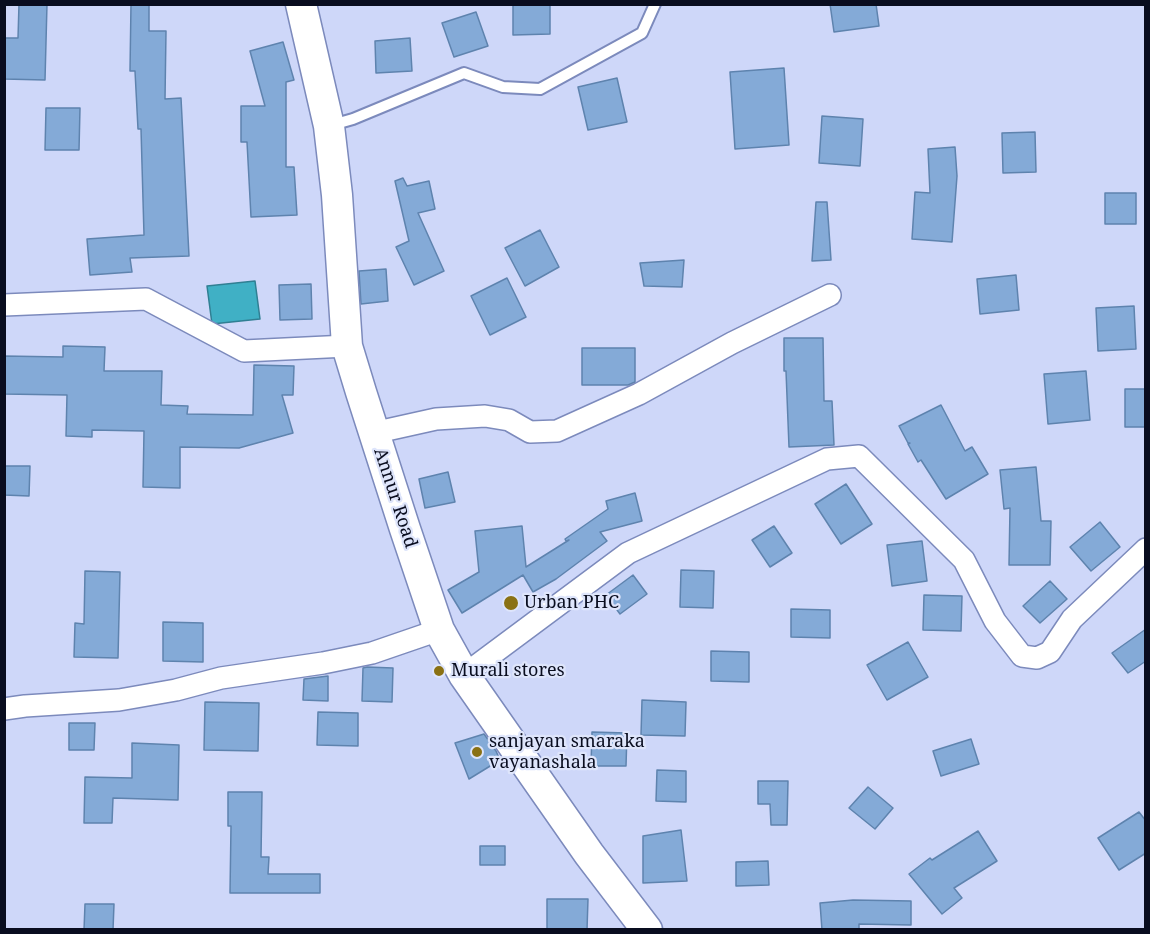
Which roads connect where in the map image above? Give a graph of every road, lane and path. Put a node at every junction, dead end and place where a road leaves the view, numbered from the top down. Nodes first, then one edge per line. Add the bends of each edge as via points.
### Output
1 (301, 4) edge
2 (655, 4) edge
3 (329, 126) junction
4 (830, 295) dead end
5 (4, 305) edge
6 (347, 346) junction
7 (374, 433) junction
8 (1146, 549) edge
9 (440, 630) junction
10 (464, 675) junction
11 (4, 709) edge
12 (647, 930) edge

1 - 3 main road, Annur Road
2 - 3 lane via 642,33 540,89 503,87 464,73
3 - 6 main road, Annur Road
4 - 7 street via 639,394 557,431 530,432 509,420 485,416 436,419
5 - 6 street via 146,299 243,351
6 - 7 main road, Annur Road
7 - 9 main road, Annur Road
8 - 10 street via 1072,619 1050,652 1037,658 1022,656 995,621 964,560 859,456 828,459 628,553
9 - 10 main road, Annur Road
9 - 11 street via 372,653 221,678 164,692 119,700
10 - 12 main road, Annur Road

